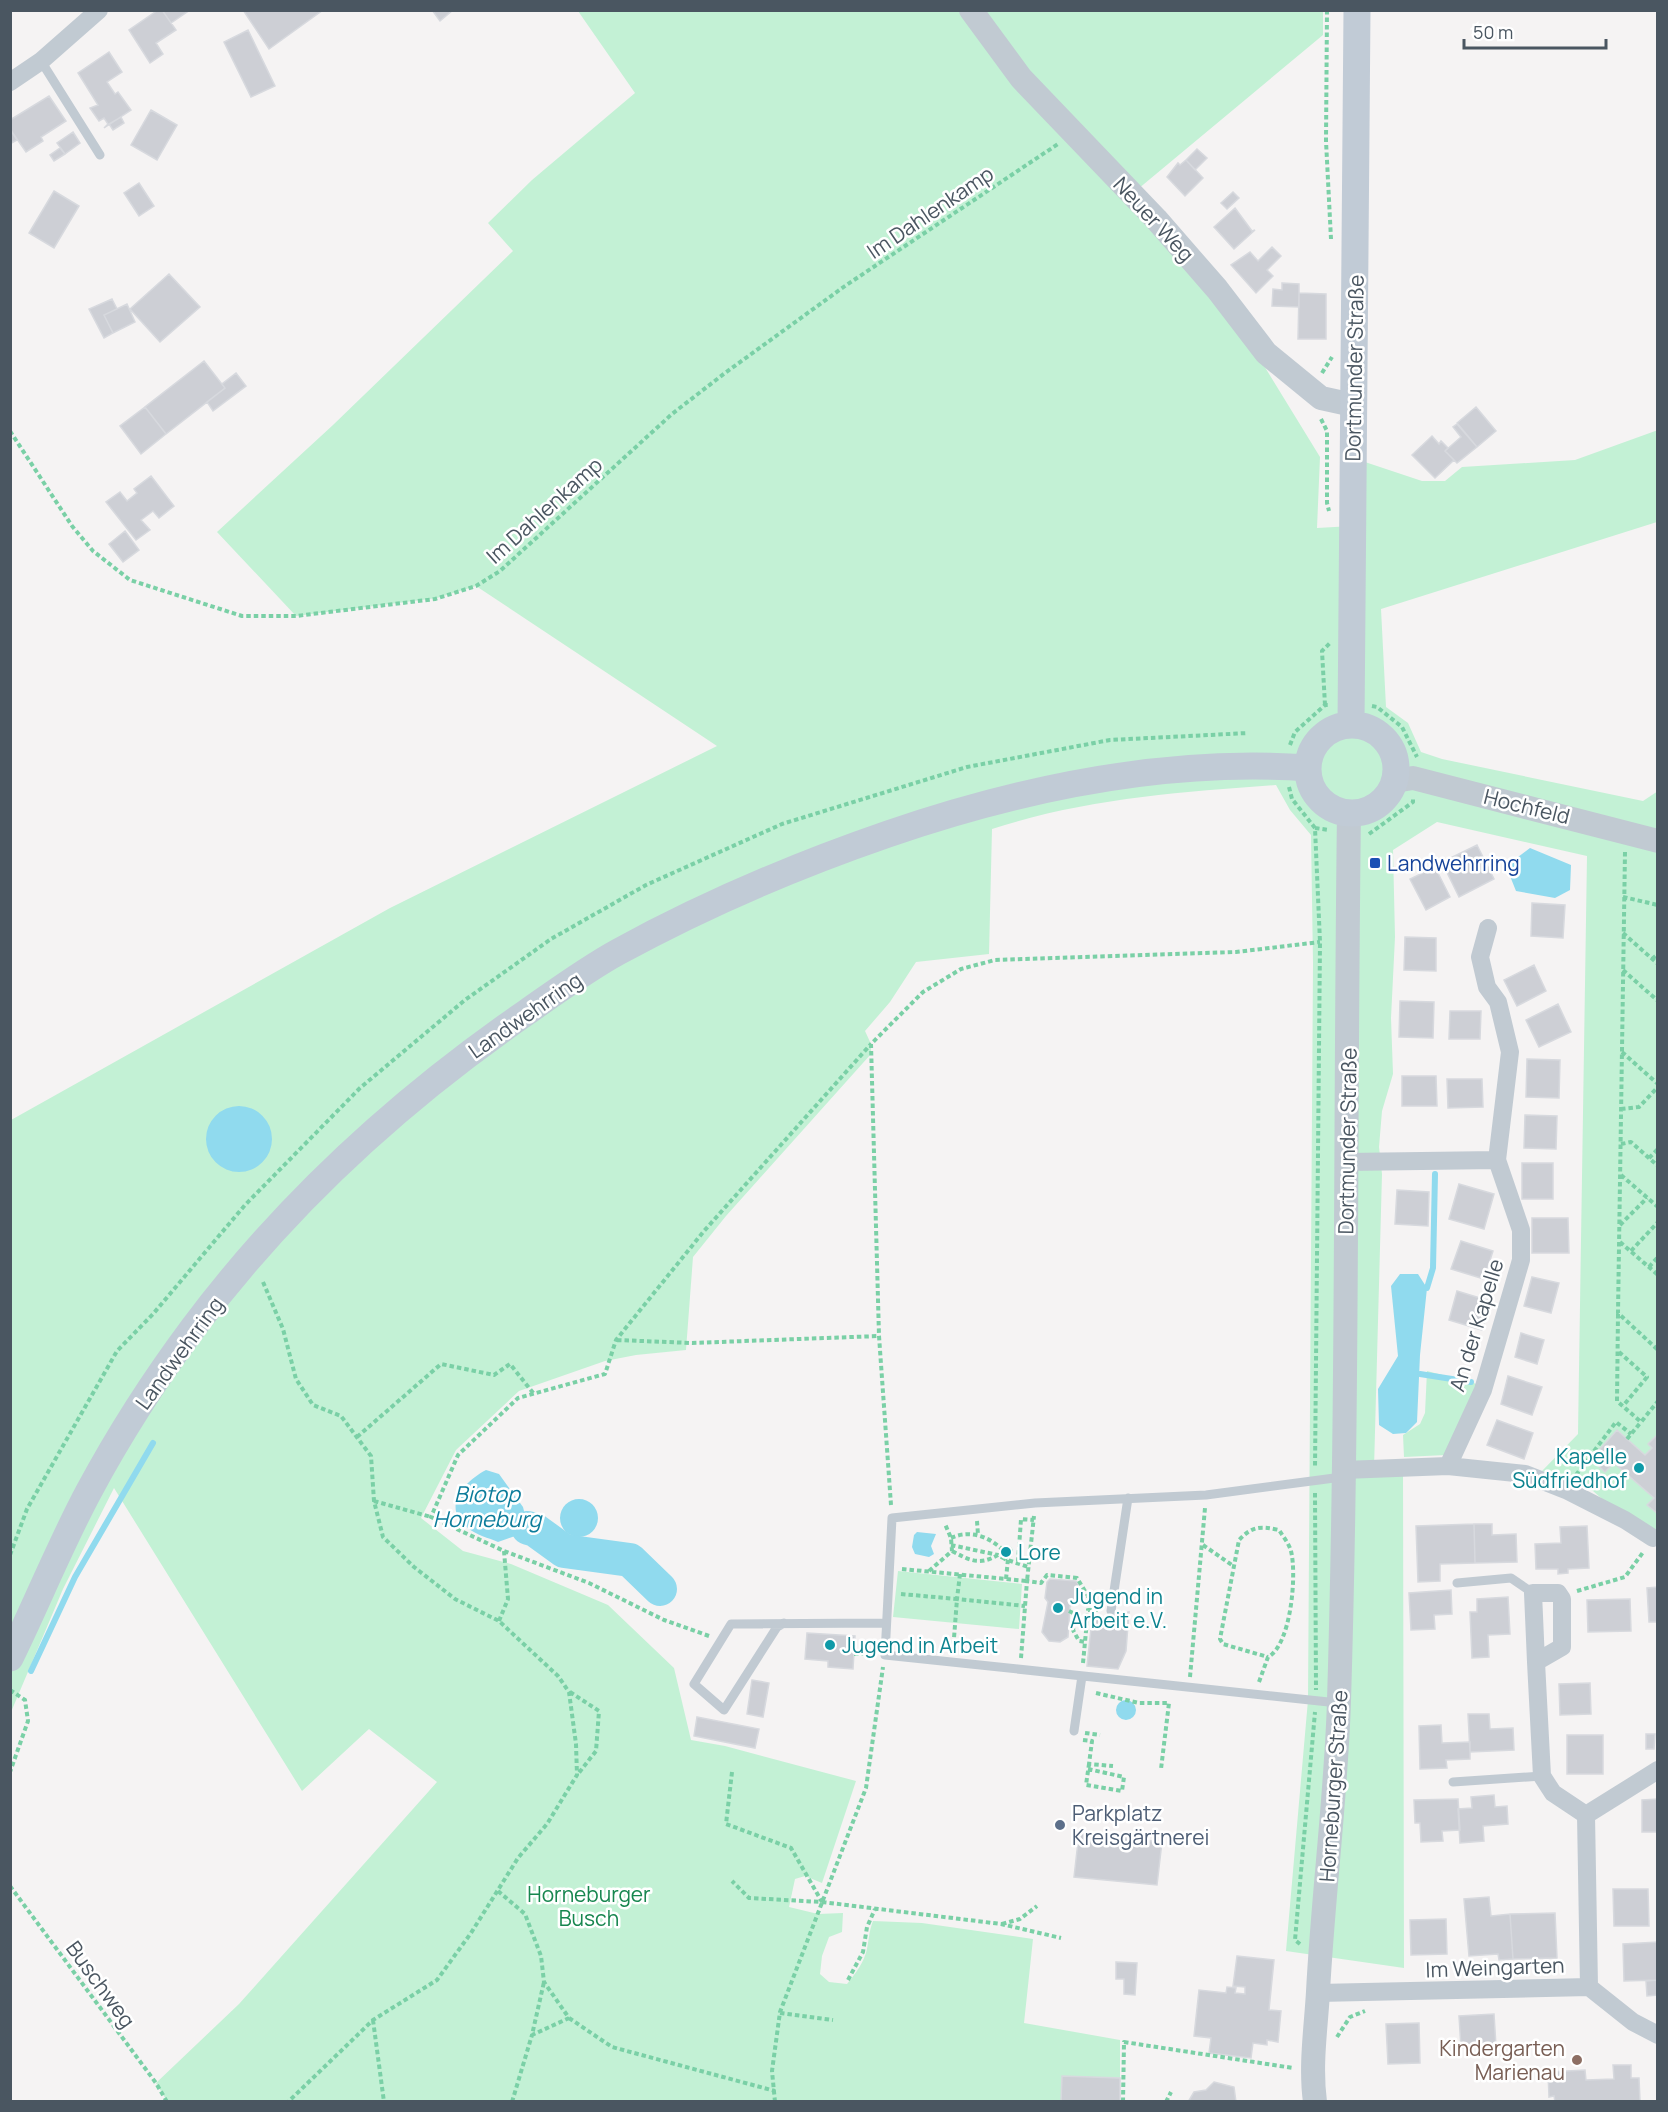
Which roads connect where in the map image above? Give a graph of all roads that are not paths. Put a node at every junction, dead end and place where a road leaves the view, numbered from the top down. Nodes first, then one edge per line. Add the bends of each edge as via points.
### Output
1 (99, 10) edge
2 (971, 10) edge
3 (1357, 10) edge
4 (40, 61) junction
5 (10, 82) edge
6 (100, 155) dead end
7 (1353, 405) junction
8 (1351, 725) junction
9 (1308, 768) junction
10 (1395, 781) junction
11 (1348, 813) junction
12 (1658, 841) edge
13 (1488, 928) dead end
14 (1497, 1160) junction
15 (1346, 1162) junction
16 (1448, 1466) junction
17 (1344, 1473) junction
18 (1128, 1498) junction
19 (1652, 1533) edge
20 (1457, 1583) dead end
21 (1533, 1593) junction
22 (1111, 1611) road end
23 (784, 1623) junction
24 (886, 1623) junction
25 (10, 1658) edge
26 (1536, 1662) junction
27 (1082, 1676) junction
28 (1327, 1702) junction
29 (1074, 1731) dead end
30 (1658, 1770) edge
31 (1542, 1776) junction
32 (1453, 1782) dead end
33 (1586, 1815) junction
34 (1589, 1987) junction
35 (1318, 1993) junction
36 (1658, 2035) edge
37 (1315, 2102) edge

1 - 4 street
2 - 7 street, Neuer Weg via 1021,78 1172,236 1266,353 1320,398
3 - 7 main road, Dortmunder Straße
4 - 5 street
4 - 6 lane
7 - 8 main road, Dortmunder Straße via 1342,525 1341,631
8 - 9 main road via 1338,727 1321,738 1310,754
8 - 10 main road via 1371,729 1387,742 1396,767
9 - 11 main road via 1315,793 1330,807
9 - 25 main road, Landwehrring via 1178,769 1090,779 942,815 819,858 699,911 617,953 565,986 430,1083 336,1166 250,1259 194,1328 142,1402 89,1490
10 - 11 main road via 1377,806
10 - 12 street, Hochfeld via 1413,778
11 - 15 street, Dortmunder Straße
13 - 14 street, An der Kapelle via 1479,957 1487,987 1497,1002 1510,1052
14 - 15 street
14 - 16 street, An der Kapelle via 1521,1230 1521,1260 1483,1390
15 - 17 street, Dortmunder Straße
16 - 17 street
16 - 19 street via 1525,1474
17 - 18 lane via 1315,1482 1206,1495
17 - 28 street, Horneburger Straße
18 - 22 lane
18 - 24 lane via 892,1518
20 - 21 lane via 1511,1578
21 - 26 street
21 - 26 street via 1561,1596 1562,1647
23 - 23 lane via 731,1624 694,1684 724,1710 777,1627
23 - 24 lane
24 - 27 lane via 885,1655
26 - 31 street
27 - 28 lane
27 - 29 lane
28 - 35 street, Horneburger Straße via 1335,1788 1314,1959
30 - 33 street
31 - 32 lane
31 - 33 street via 1553,1793
33 - 34 street
34 - 35 street, Im Weingarten
34 - 36 street, Im Weingarten via 1633,2022
35 - 37 street, Horneburger Straße

